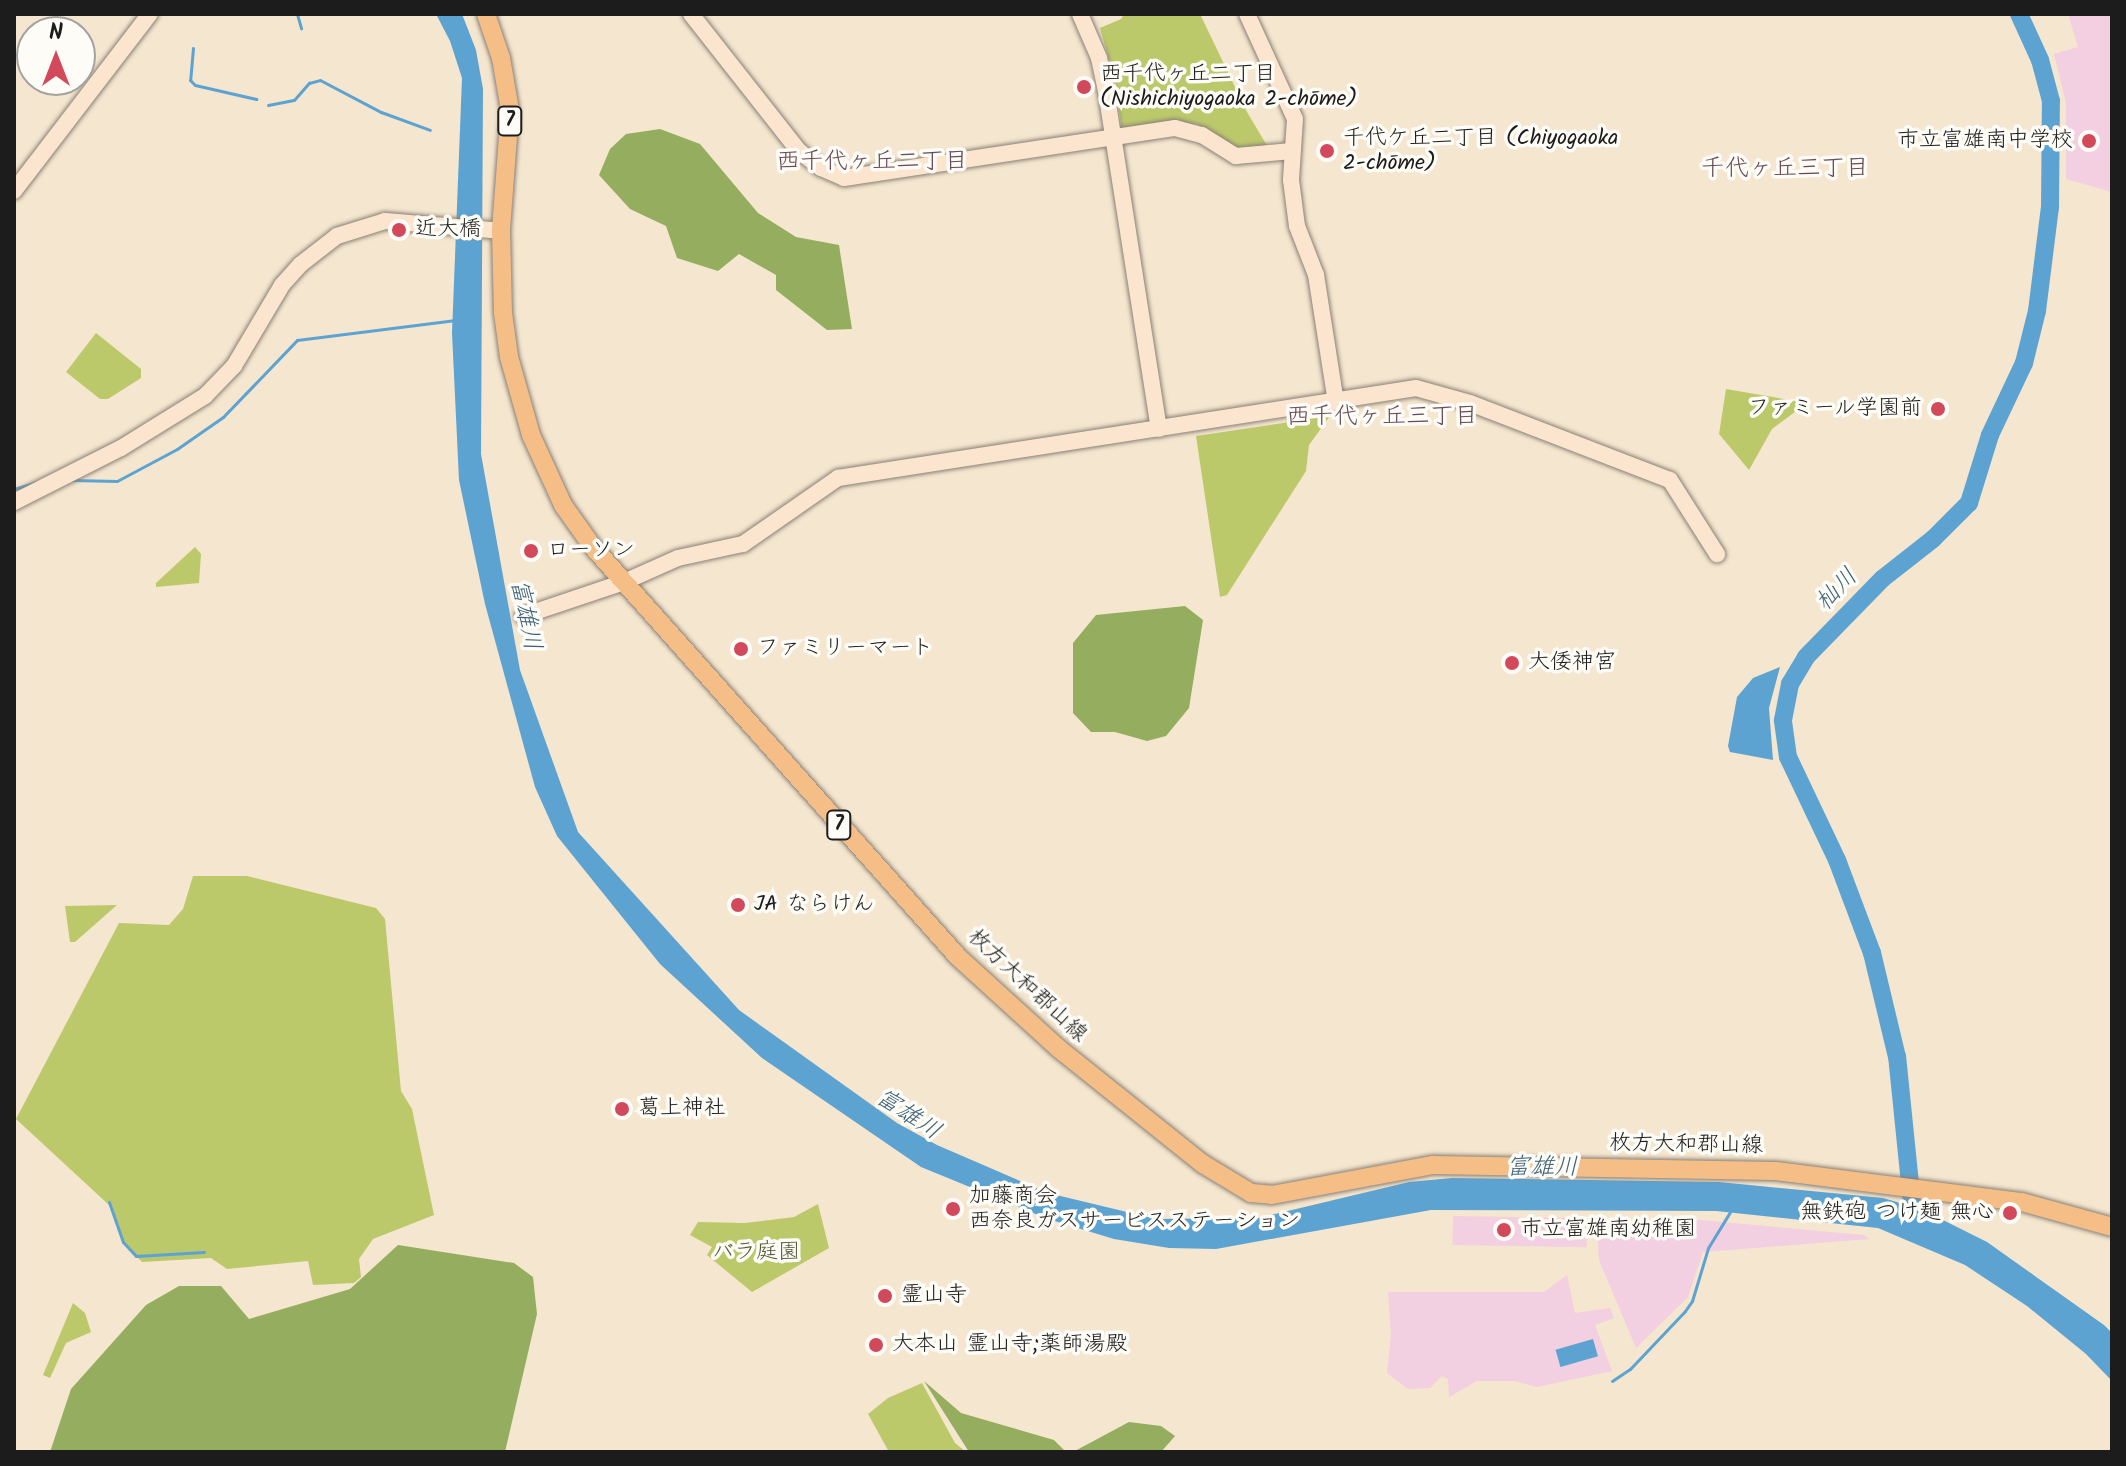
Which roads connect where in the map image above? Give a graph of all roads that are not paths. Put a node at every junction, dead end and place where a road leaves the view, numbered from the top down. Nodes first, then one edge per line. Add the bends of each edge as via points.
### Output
1 (150, 14) edge
2 (486, 14) edge
3 (691, 14) edge
4 (1080, 14) edge
5 (1247, 14) edge
6 (1113, 138) junction
7 (1292, 151) junction
8 (14, 191) edge
9 (493, 230) junction
10 (1336, 402) junction
11 (1159, 429) junction
12 (14, 502) edge
13 (1717, 554) dead end
14 (624, 582) junction
15 (523, 616) dead end
16 (2112, 1227) edge

1 - 8 street
2 - 9 main road, 枚方大和郡山線 / 7 via 510,110
3 - 6 street via 799,151 844,178
4 - 6 street via 1099,58
5 - 7 street via 1295,119
6 - 7 street via 1189,129 1236,156
6 - 11 street
7 - 10 street via 1297,226 1316,275
9 - 12 street via 385,221 337,236 282,285 234,366 205,396 121,448
9 - 14 main road, 枚方大和郡山線 / 7 via 509,357 531,435 563,505
10 - 11 street
10 - 13 street via 1416,388 1615,457 1670,480
11 - 14 street via 838,478 743,544 678,558
14 - 15 street
14 - 16 main road, 枚方大和郡山線 / 7 via 997,995 1122,1102 1251,1193 1272,1195 1403,1169 1472,1165 1722,1168 2046,1206

